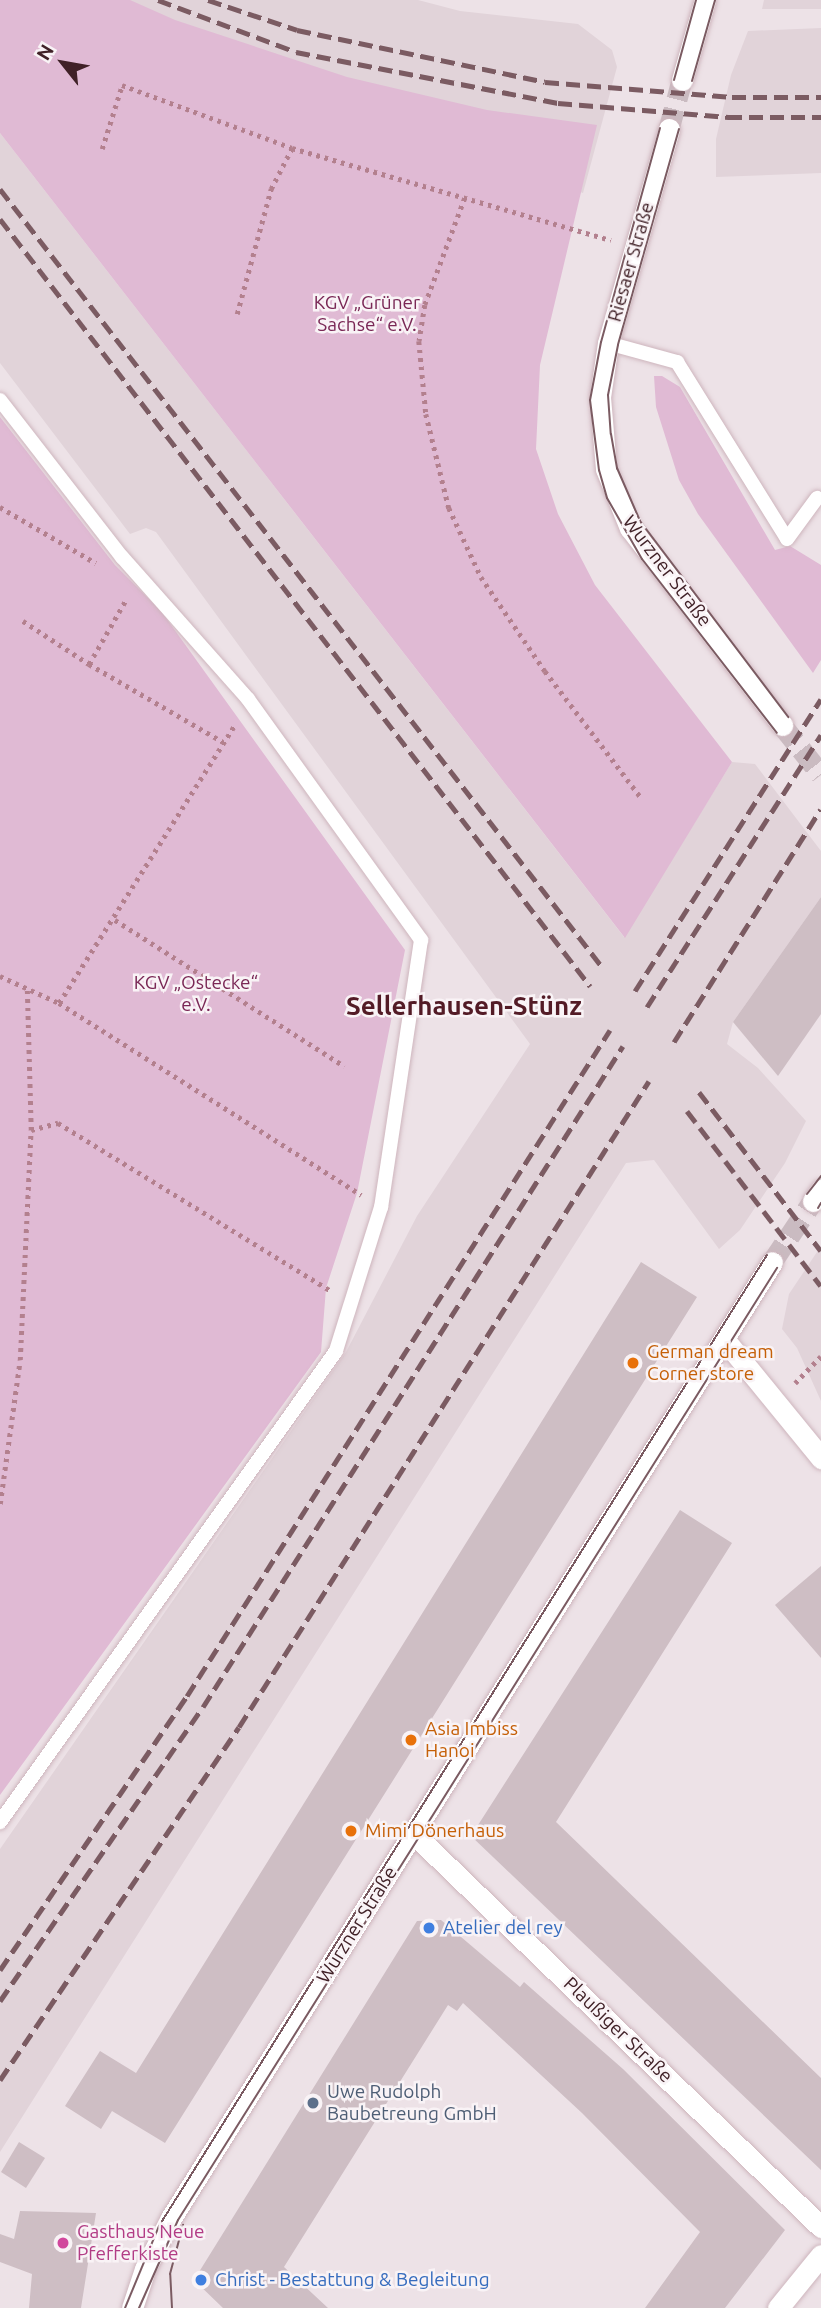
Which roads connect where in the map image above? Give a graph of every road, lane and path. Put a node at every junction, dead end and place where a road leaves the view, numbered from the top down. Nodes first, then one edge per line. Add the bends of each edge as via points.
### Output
1 (705, 0) edge
2 (682, 80) tunnel mouth
3 (668, 128) tunnel mouth
4 (292, 148) junction
5 (102, 149) dead end
6 (465, 198) junction
7 (635, 247) junction
8 (237, 314) dead end
9 (608, 343) junction
10 (600, 397) joint
11 (0, 400) edge
12 (817, 498) dead end
13 (0, 507) edge
14 (98, 565) dead end
15 (132, 590) dead end
16 (23, 621) dead end
17 (89, 664) junction
18 (248, 699) junction
19 (782, 725) tunnel mouth
20 (223, 742) junction
21 (642, 799) dead end
22 (115, 920) junction
23 (0, 976) edge
24 (27, 989) junction
25 (59, 1003) junction
26 (344, 1066) dead end
27 (31, 1130) junction
28 (357, 1193) dead end
29 (772, 1262) tunnel mouth
30 (326, 1288) dead end
31 (723, 1339) junction
32 (821, 1356) edge
33 (798, 1380) dead end
34 (821, 1458) edge
35 (0, 1503) edge
36 (0, 1822) edge
37 (414, 1834) junction
38 (821, 2227) edge
39 (821, 2255) edge
40 (132, 2308) edge
41 (778, 2308) edge

1 - 2 main road
3 - 7 main road, Riesaer Straße
4 - 5 path via 122,85
4 - 6 path
4 - 8 path via 271,189
6 - 7 path
6 - 21 path via 425,305 419,341 426,414 449,508 481,577
7 - 9 main road, Riesaer Straße
9 - 10 main road, Riesaer Straße
9 - 12 lane via 677,362 787,539
10 - 19 main road, Wurzner Straße via 606,470 631,528
11 - 18 lane via 122,557
13 - 14 path
15 - 17 path
16 - 17 path
17 - 20 path
18 - 20 path
18 - 36 lane via 421,940 382,1207 336,1352
20 - 22 path
22 - 25 path
22 - 26 path
23 - 24 path
24 - 25 path
24 - 27 path
25 - 28 path
27 - 30 path via 58,1123
27 - 35 path via 20,1360
29 - 31 main road, Wurzner Straße
31 - 34 main road
31 - 37 main road, Wurzner Straße
32 - 33 path
37 - 38 main road, Plaußiger Straße
37 - 40 main road, Wurzner Straße via 162,2234
39 - 41 main road

